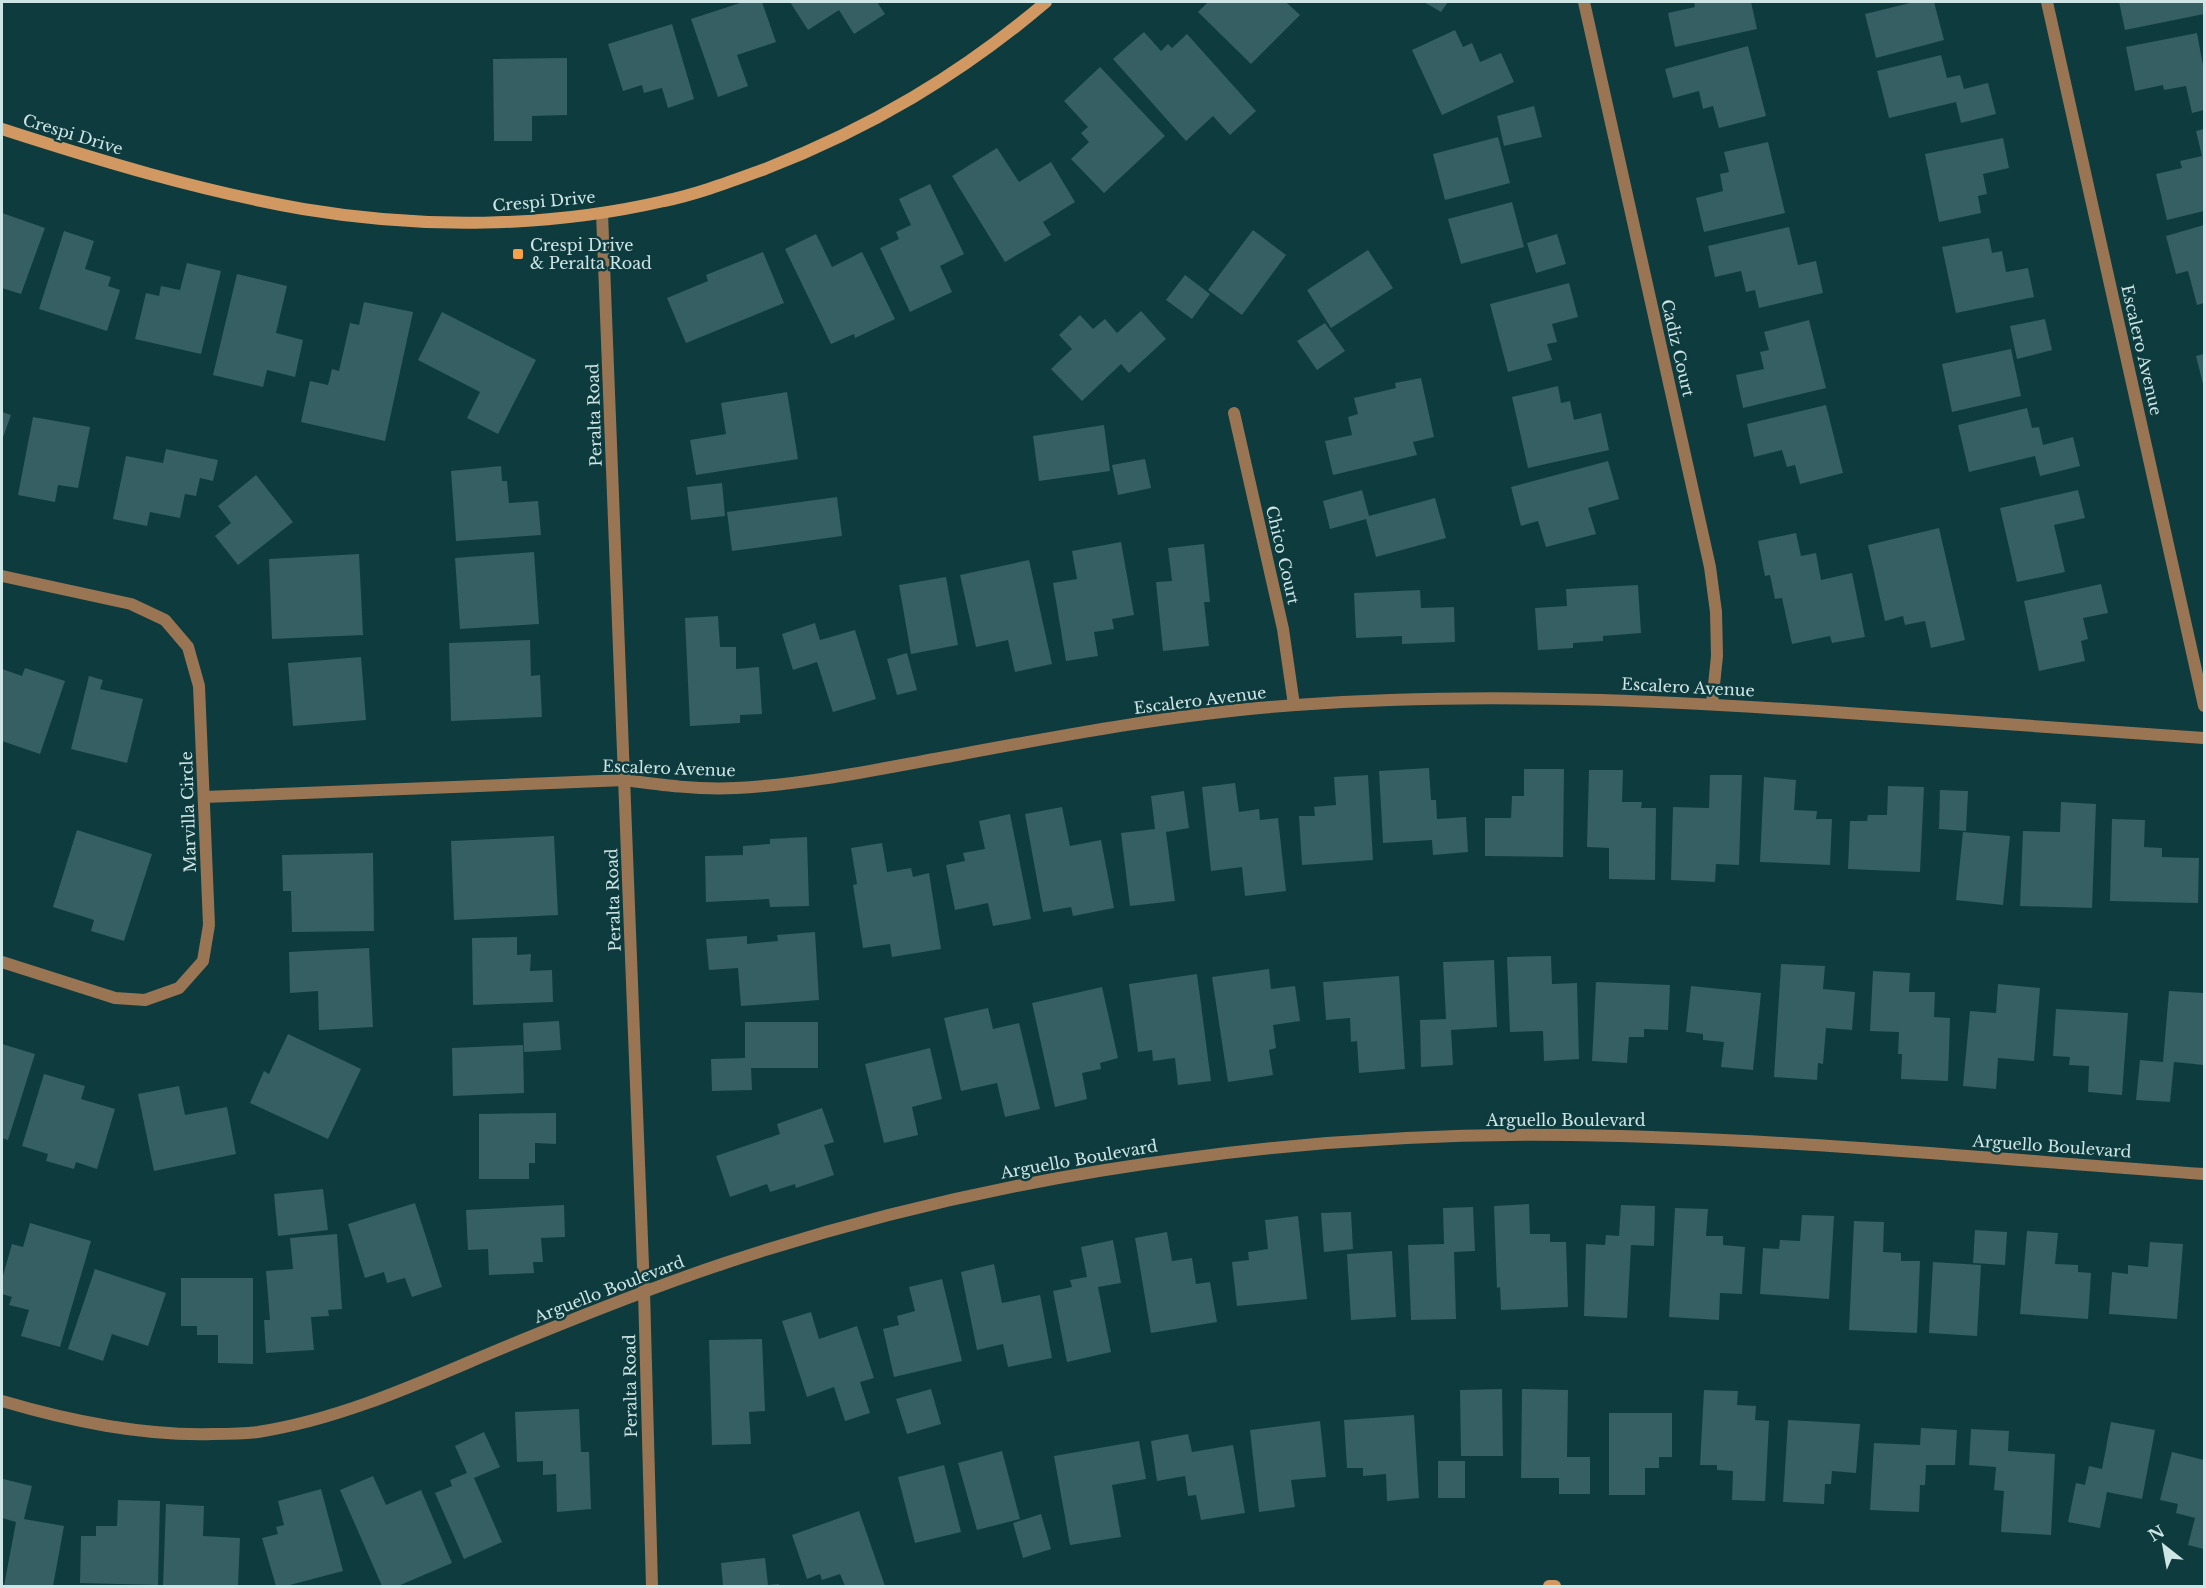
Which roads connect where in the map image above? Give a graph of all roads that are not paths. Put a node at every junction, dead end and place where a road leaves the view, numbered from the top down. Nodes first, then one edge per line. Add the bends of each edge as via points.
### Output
1 (1046, 2) edge
2 (1584, 2) edge
3 (2047, 2) edge
4 (2, 129) edge
5 (602, 213) junction
6 (1234, 413) dead end
7 (2, 576) edge
8 (1712, 704) junction
9 (1294, 705) junction
10 (2205, 706) edge
11 (2205, 738) edge
12 (624, 780) junction
13 (204, 797) junction
14 (2, 962) edge
15 (2205, 1174) edge
16 (644, 1291) junction
17 (2, 1401) edge
18 (652, 1587) edge
19 (1549, 1587) edge
20 (1555, 1587) edge

1 - 5 street, Crespi Drive via 944,80 811,151 665,201
2 - 8 street, Cadiz Court via 1710,567 1717,656
3 - 10 street, Escalero Avenue
4 - 5 street, Crespi Drive via 156,177 306,209 454,223
5 - 12 street, Peralta Road
6 - 9 street, Chico Court via 1283,629
7 - 13 street, Marvilla Circle via 131,604 165,620 188,647 199,686
8 - 9 street, Escalero Avenue via 1507,697
8 - 11 street, Escalero Avenue
9 - 12 street, Escalero Avenue via 1180,717 791,784 677,787
12 - 13 street, Escalero Avenue
12 - 16 street, Peralta Road
13 - 14 street, Marvilla Circle via 209,926 203,961 179,988 145,1000 115,998
15 - 16 street, Arguello Boulevard via 1738,1140 1502,1135 1382,1139 1190,1157 989,1192 811,1236
16 - 17 street, Arguello Boulevard via 393,1394 322,1419 253,1433 183,1435 112,1427
16 - 18 street, Peralta Road
19 - 20 street

